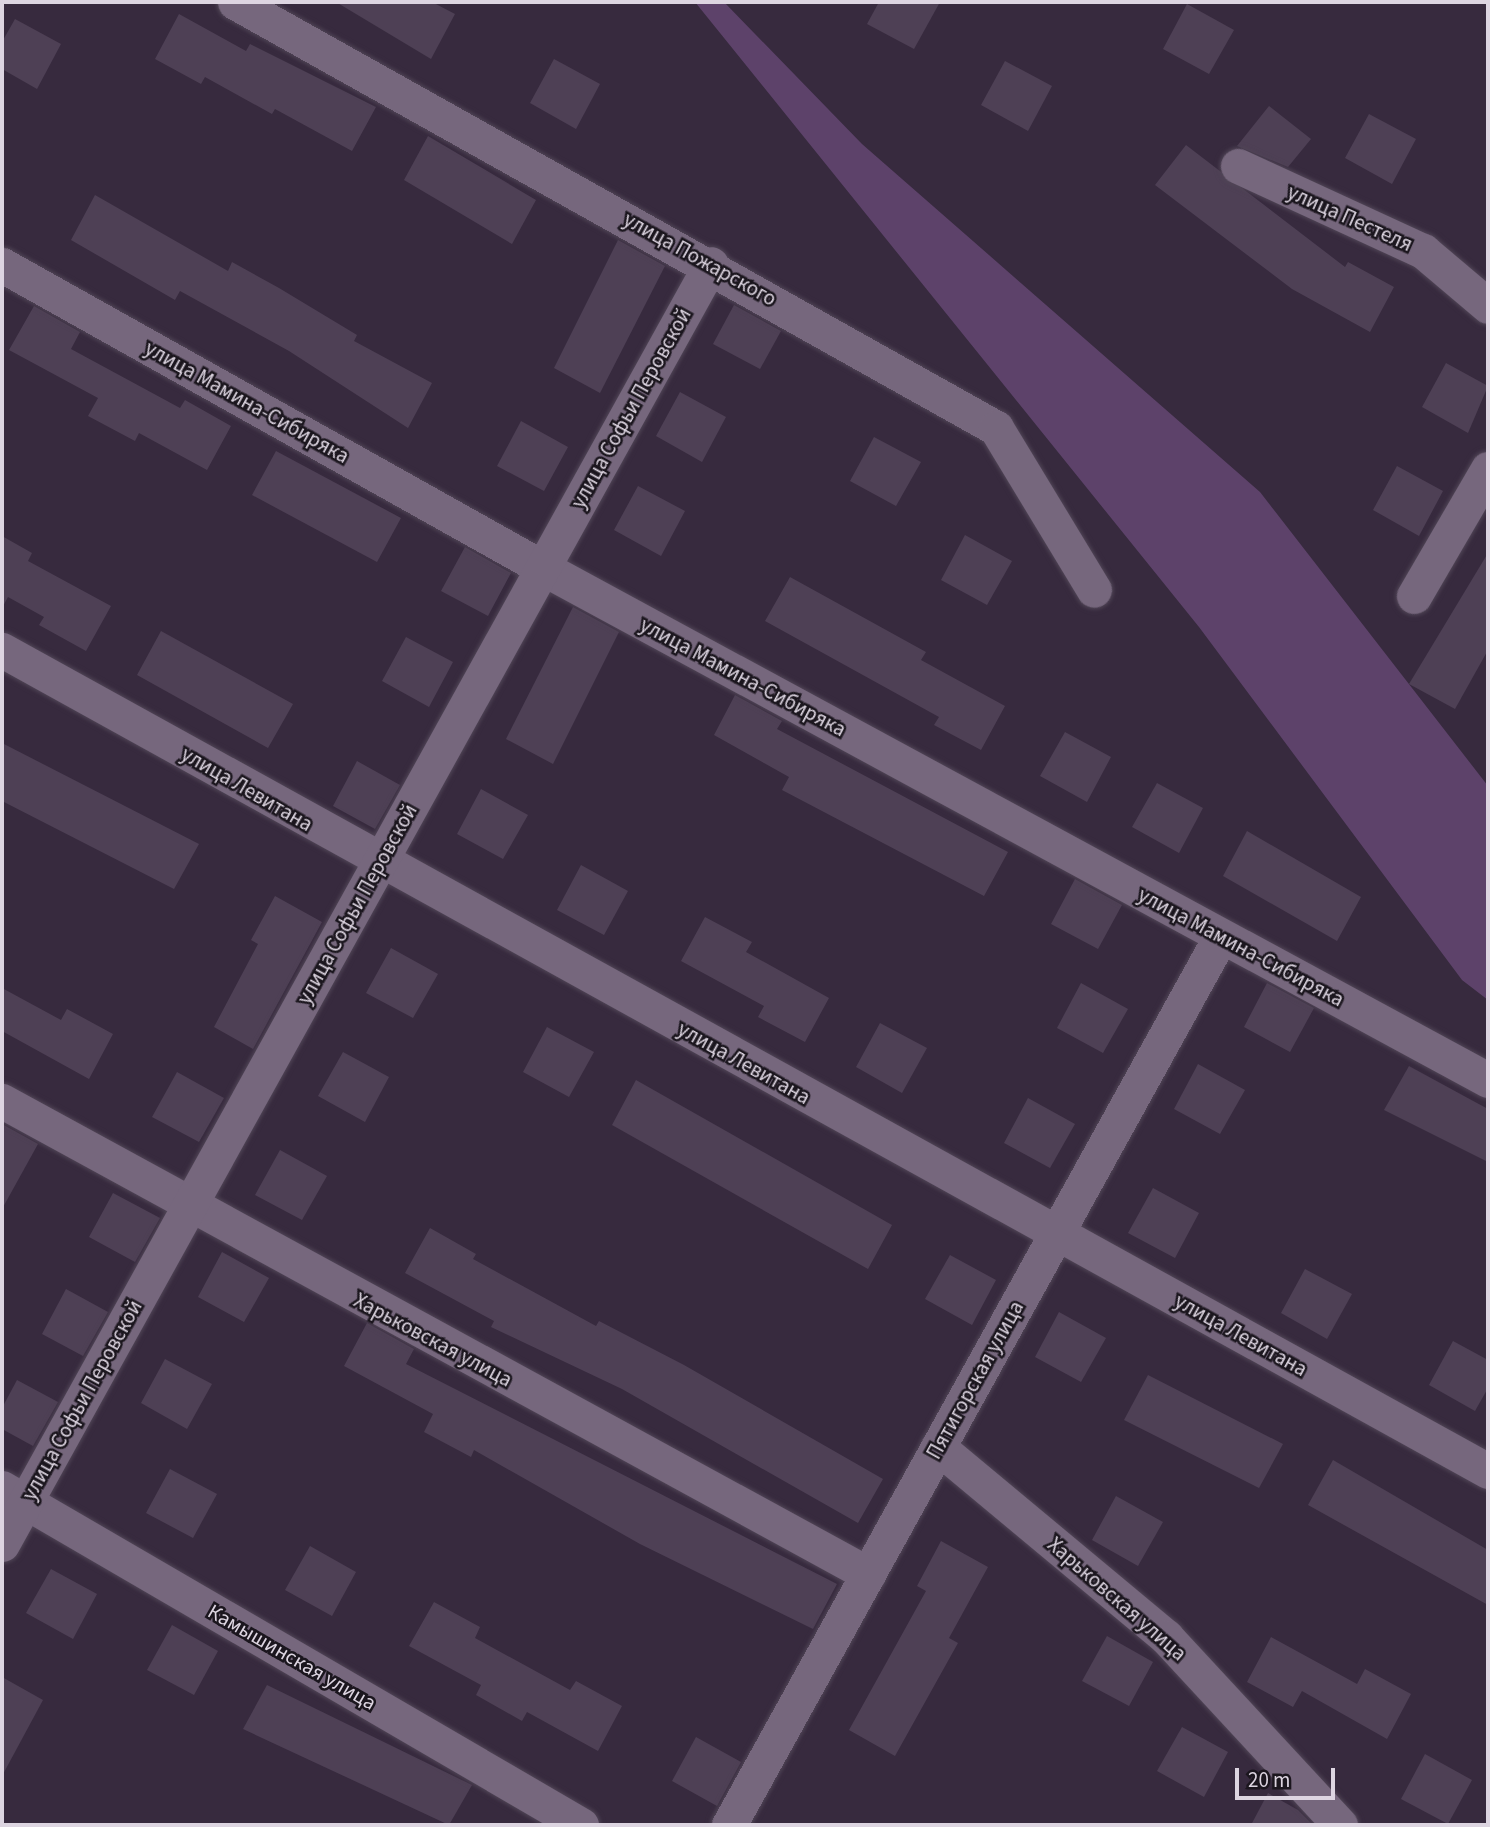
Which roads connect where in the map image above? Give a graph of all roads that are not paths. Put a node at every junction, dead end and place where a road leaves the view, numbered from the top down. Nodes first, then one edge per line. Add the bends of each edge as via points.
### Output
1 (235, 2) edge
2 (1238, 166) dead end
3 (711, 264) junction
4 (2, 265) edge
5 (1488, 306) edge
6 (1488, 469) edge
7 (542, 568) junction
8 (1094, 590) dead end
9 (1414, 596) dead end
10 (2, 650) edge
11 (379, 864) junction
12 (1221, 936) junction
13 (1488, 1080) edge
14 (2, 1101) edge
15 (190, 1209) junction
16 (1056, 1233) junction
17 (937, 1447) junction
18 (1488, 1471) edge
19 (13, 1495) edge
20 (2, 1544) edge
21 (868, 1574) junction
22 (581, 1825) edge
23 (729, 1825) edge
24 (1340, 1825) edge

1 - 3 street, улица Пожарского
2 - 5 street, улица Пестеля via 1423,251
3 - 7 street, улица Софьи Перовской
3 - 8 street, улица Пожарского via 996,428
4 - 7 street, улица Мамина-Сибиряка
6 - 9 street
7 - 11 street, улица Софьи Перовской
7 - 12 street, улица Мамина-Сибиряка
10 - 11 street, улица Левитана
11 - 15 street, улица Софьи Перовской
11 - 16 street, улица Левитана
12 - 13 street, улица Мамина-Сибиряка
12 - 16 street, Пятигорская улица
14 - 15 street, Харьковская улица
15 - 19 street, улица Софьи Перовской
15 - 21 street, Харьковская улица
16 - 17 street, Пятигорская улица
16 - 18 street, улица Левитана
17 - 21 street, Пятигорская улица
17 - 24 street, Харьковская улица via 1166,1637
19 - 20 street, улица Софьи Перовской
19 - 22 street, Камышинская улица
21 - 23 street, Пятигорская улица

